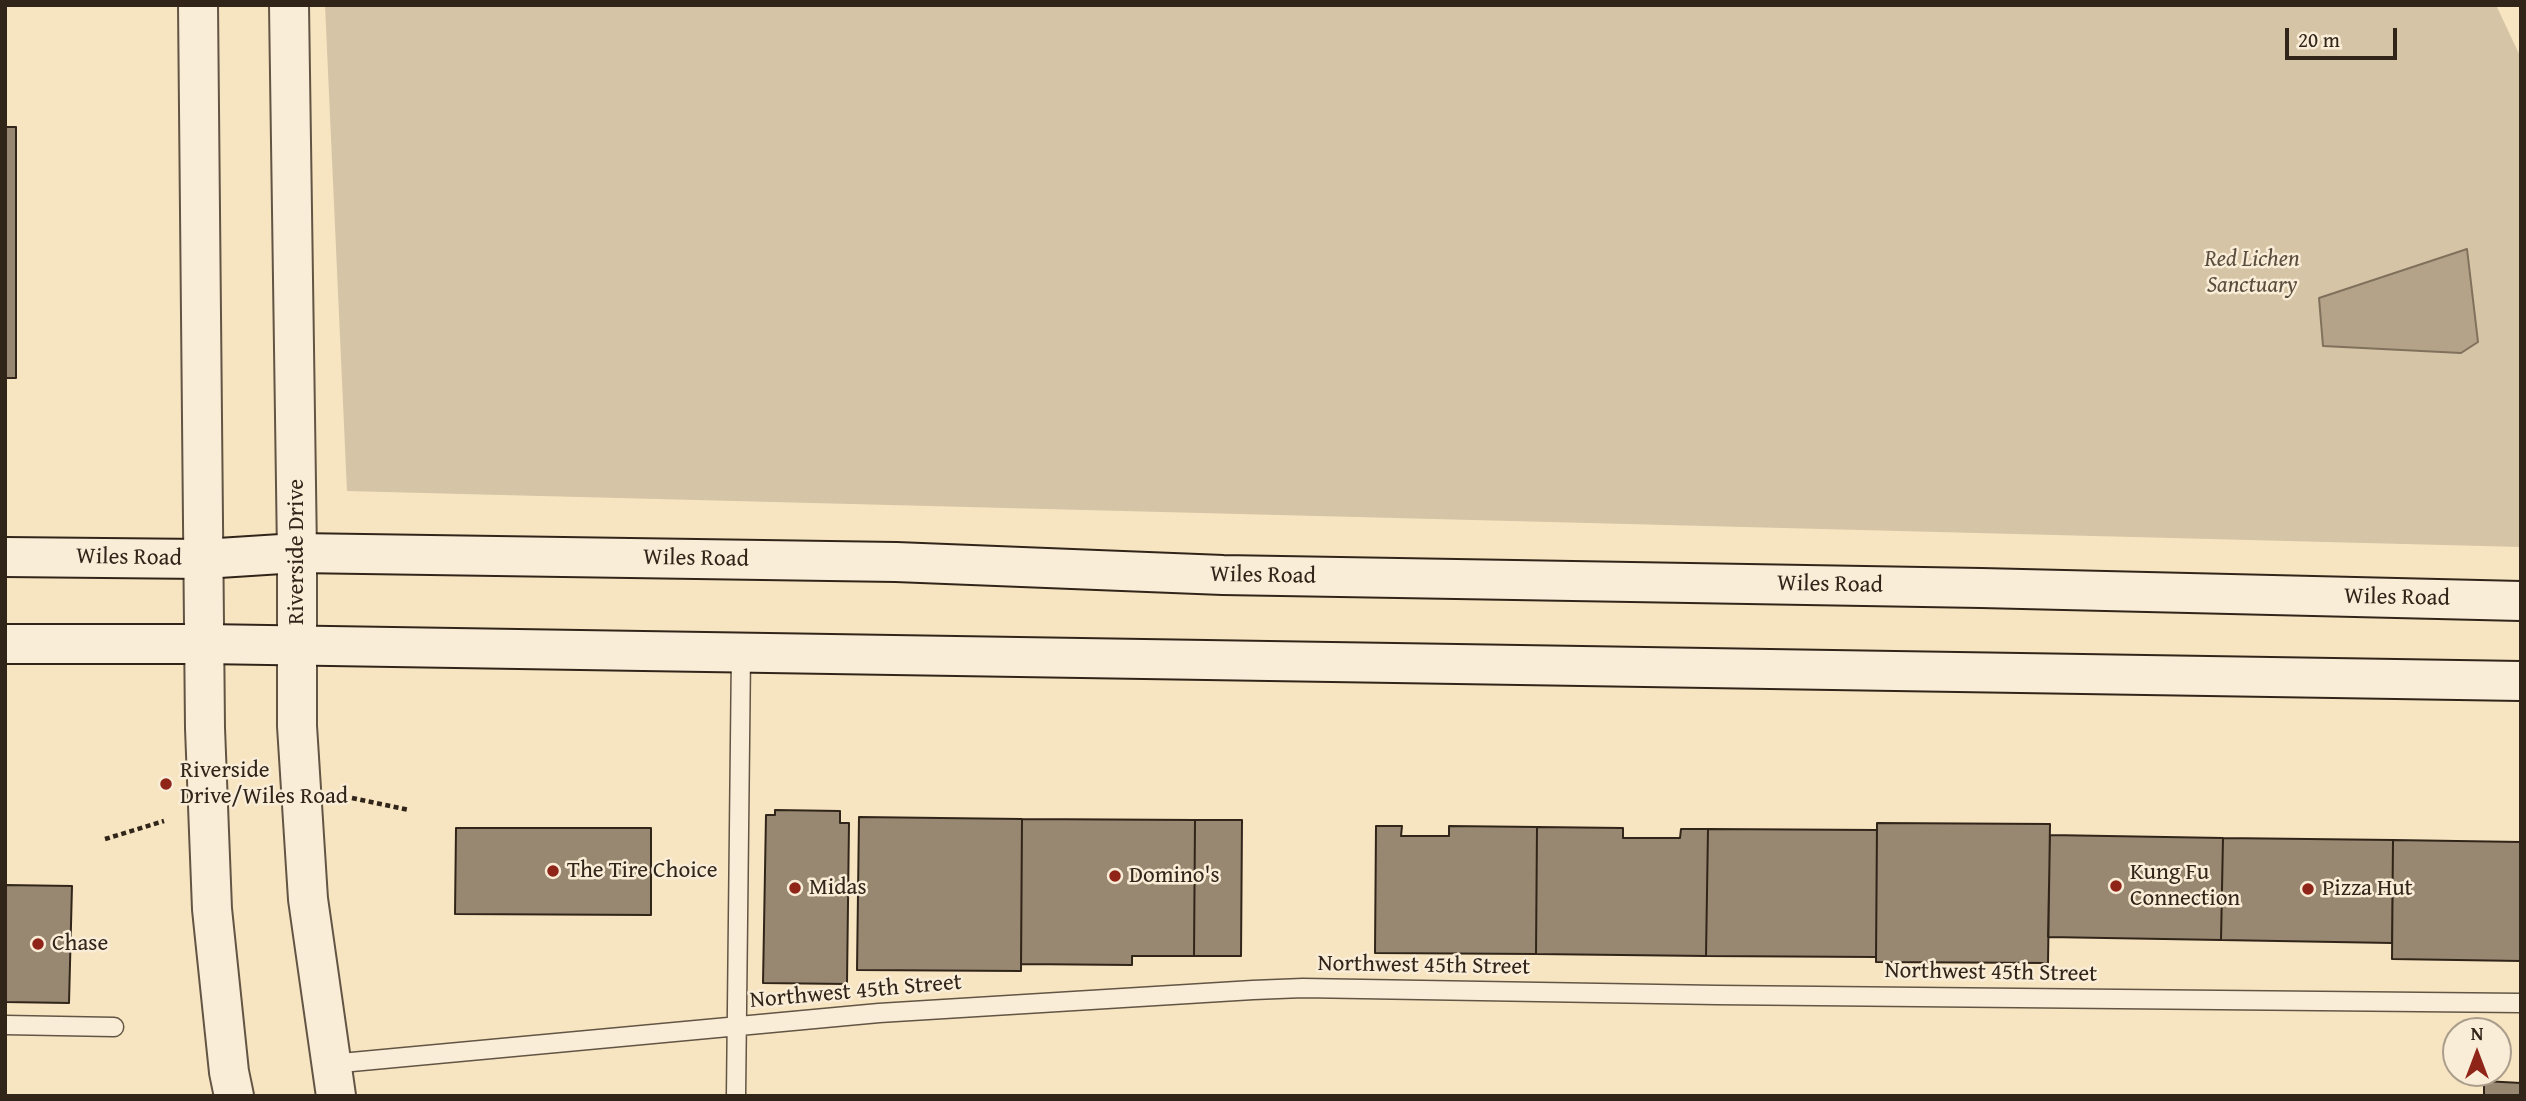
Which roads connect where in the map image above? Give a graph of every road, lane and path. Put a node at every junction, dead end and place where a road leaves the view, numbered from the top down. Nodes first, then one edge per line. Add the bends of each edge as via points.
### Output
1 (198, 5) edge
2 (289, 5) edge
3 (297, 554) junction
4 (5, 557) edge
5 (203, 559) junction
6 (2521, 601) edge
7 (5, 643) edge
8 (205, 644) junction
9 (297, 646) junction
10 (741, 653) junction
11 (2521, 681) edge
12 (352, 798) dead end
13 (409, 810) dead end
14 (164, 821) dead end
15 (105, 839) dead end
16 (2521, 1003) edge
17 (5, 1025) edge
18 (737, 1026) junction
19 (114, 1027) dead end
20 (333, 1080) edge
21 (234, 1096) edge
22 (736, 1096) edge

1 - 5 main road
2 - 3 main road, Riverside Drive
3 - 5 main road, Wiles Road
3 - 6 main road, Wiles Road via 896,562 1223,575
3 - 9 main road, Riverside Drive
4 - 5 main road, Wiles Road
5 - 8 main road
7 - 8 main road
8 - 9 main road
8 - 21 main road via 212,909
9 - 10 main road
9 - 20 main road, Riverside Drive via 308,899
10 - 11 main road
10 - 18 lane
12 - 13 path
14 - 15 path
16 - 18 lane, Northwest 45th Street via 1303,988
17 - 19 lane
18 - 20 lane, Northwest 45th Street
18 - 22 lane

